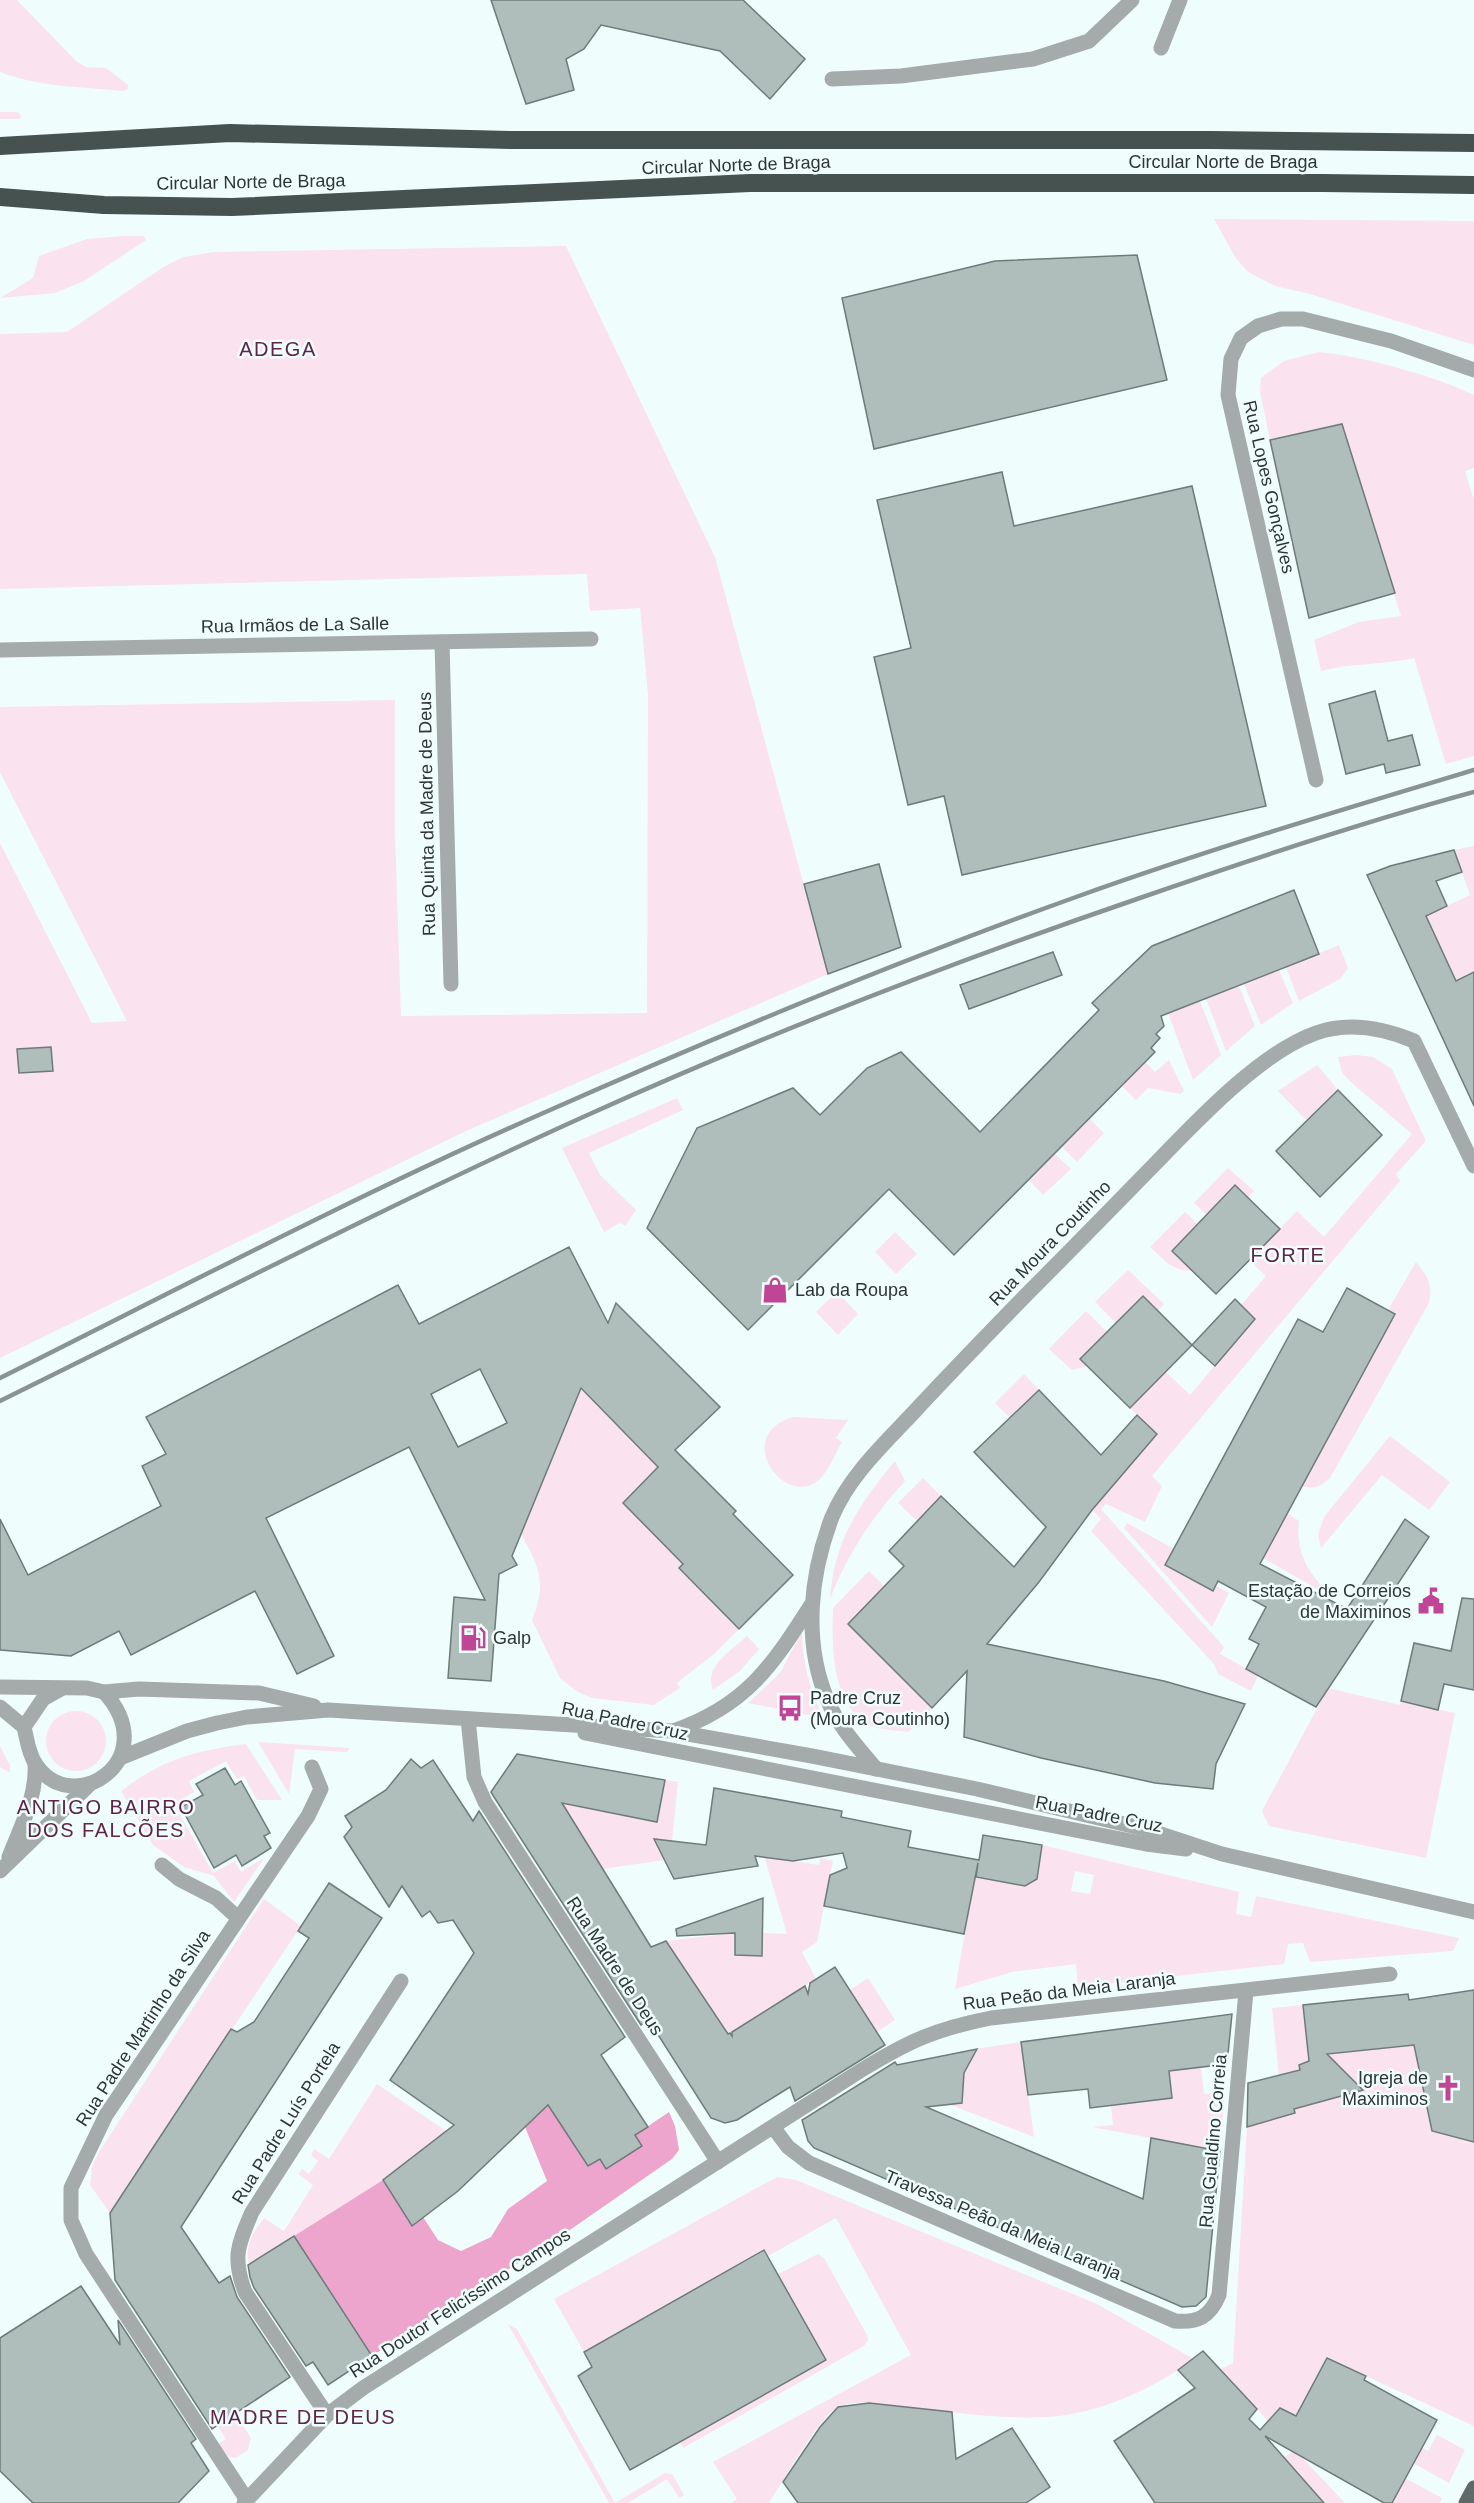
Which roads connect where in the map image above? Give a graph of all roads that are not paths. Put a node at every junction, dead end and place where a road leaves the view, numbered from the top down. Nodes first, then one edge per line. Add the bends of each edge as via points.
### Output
1 (1132, 0) edge
2 (1180, 0) edge
3 (1161, 48) dead end
4 (832, 79) dead end
5 (1474, 143) edge
6 (0, 146) edge
7 (1474, 185) edge
8 (0, 197) edge
9 (1474, 370) edge
10 (591, 639) dead end
11 (442, 642) junction
12 (0, 650) edge
13 (1316, 780) dead end
14 (451, 984) dead end
15 (1474, 1166) edge
16 (811, 1605) junction
17 (0, 1687) edge
18 (62, 1688) junction
19 (104, 1692) junction
20 (0, 1707) edge
21 (328, 1710) junction
22 (468, 1719) junction
23 (549, 1726) junction
24 (24, 1727) junction
25 (671, 1731) junction
26 (120, 1758) junction
27 (35, 1763) junction
28 (312, 1767) dead end
29 (876, 1769) junction
30 (90, 1784) junction
31 (1222, 1854) junction
32 (162, 1864) dead end
33 (3, 1867) edge
34 (1474, 1912) edge
35 (238, 1918) junction
36 (1390, 1974) dead end
37 (400, 1981) dead end
38 (1246, 1990) junction
39 (773, 2127) junction
40 (718, 2162) junction
41 (1219, 2295) joint
42 (327, 2415) junction
43 (1474, 2488) edge
44 (246, 2501) edge
45 (1466, 2503) edge

1 - 4 street via 1089,41 1033,59 901,76
2 - 3 street
5 - 6 highway, Circular Norte de Braga via 512,140 230,133
7 - 8 highway, Circular Norte de Braga via 750,183 232,207 104,205
9 - 13 street, Rua Lopes Gonçalves via 1391,341 1303,319 1281,319 1258,326 1242,338 1231,359 1228,395
10 - 11 street, Rua Irmãos de La Salle
11 - 12 street, Rua Irmãos de La Salle
11 - 14 street, Rua Quinta da Madre de Deus
15 - 16 street, Rua Moura Coutinho via 1414,1041 1387,1029 1353,1026 1316,1033 1284,1049 1193,1125 863,1467 832,1517
16 - 25 street, Rua Moura Coutinho via 781,1652 748,1690 694,1724
16 - 29 street, Rua Moura Coutinho via 817,1668 827,1700
17 - 18 street
18 - 19 street
18 - 24 street via 43,1699
19 - 21 street via 139,1689 259,1693
19 - 26 street via 117,1706 123,1722 125,1740
20 - 24 street
21 - 22 street
21 - 26 street via 218,1723
22 - 23 street
22 - 40 street, Rua Madre de Deus via 474,1777 480,1792
23 - 25 street, Rua Padre Cruz
23 - 31 street, Rua Padre Cruz via 1146,1844
24 - 27 street
25 - 29 street, Rua Padre Cruz
26 - 30 street via 112,1770
27 - 30 street via 50,1778 69,1785
27 - 33 street via 36,1782 29,1808
28 - 35 street, Rua Padre Martinho da Silva via 321,1789 308,1816
29 - 31 street, Rua Padre Cruz via 1085,1814
30 - 33 street
31 - 34 street, Rua Padre Cruz
32 - 35 street via 179,1879 216,1898
35 - 44 street, Rua Padre Martinho da Silva via 106,2115 71,2188 69,2205 76,2235 86,2254
36 - 38 street, Rua Peão da Meia Laranja
37 - 42 street, Rua Padre Luís Portela via 252,2212 237,2247 237,2270 245,2292
38 - 39 street, Rua Peão da Meia Laranja via 950,2026 899,2047
38 - 41 street, Rua Gualdino Correia
39 - 40 street, Rua Peão da Meia Laranja
39 - 41 street, Travessa Peão da Meia Laranja via 788,2147 809,2163 1175,2321 1191,2323 1203,2318 1213,2309
40 - 42 street, Rua Doutor Felicíssimo Campos via 416,2352
42 - 44 street, Rua Doutor Felicíssimo Campos
43 - 45 main road

